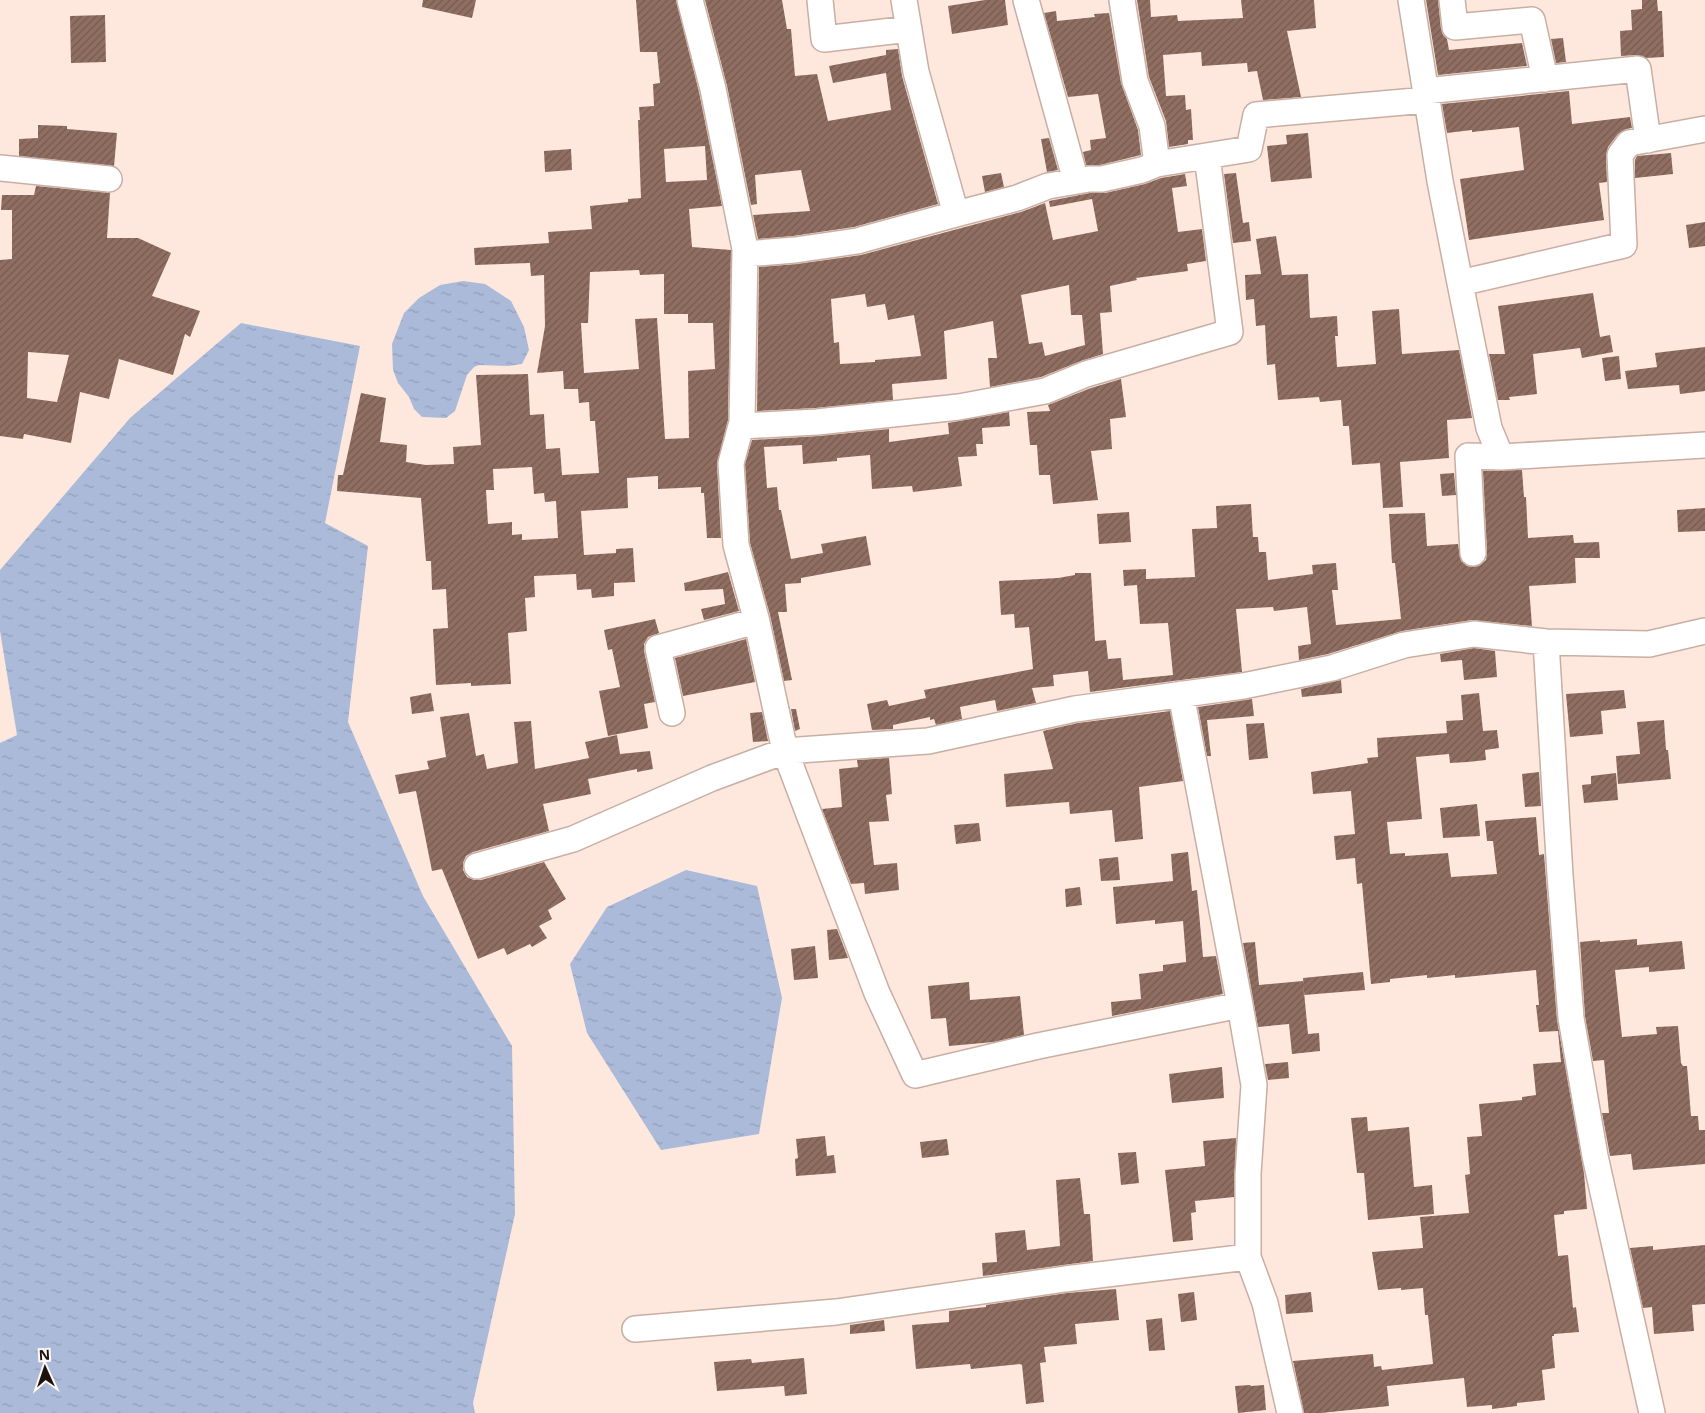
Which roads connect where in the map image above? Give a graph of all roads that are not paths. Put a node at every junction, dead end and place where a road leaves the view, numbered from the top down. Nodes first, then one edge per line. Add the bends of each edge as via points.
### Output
1 (690, 0) edge
2 (820, 0) edge
3 (904, 0) edge
4 (1026, 0) edge
5 (1122, 0) edge
6 (1411, 0) edge
7 (1452, 0) edge
8 (909, 29) junction
9 (1545, 79) junction
10 (1426, 96) junction
11 (1705, 129) edge
12 (1648, 140) junction
13 (1207, 156) junction
14 (1157, 164) junction
15 (0, 168) edge
16 (109, 179) dead end
17 (1076, 181) junction
18 (956, 214) junction
19 (745, 254) junction
20 (1460, 282) junction
21 (741, 426) junction
22 (1705, 445) edge
23 (1501, 457) junction
24 (1473, 553) dead end
25 (756, 621) junction
26 (1705, 631) edge
27 (1546, 642) junction
28 (1180, 694) junction
29 (672, 714) dead end
30 (786, 751) junction
31 (476, 866) dead end
32 (1240, 1005) junction
33 (1248, 1257) junction
34 (635, 1330) dead end
35 (1290, 1413) edge
36 (1652, 1413) edge

1 - 19 street via 713,89
2 - 8 street via 824,39
3 - 8 street
4 - 17 street
5 - 14 street via 1135,81 1152,126
6 - 10 street
7 - 9 street via 1456,27 1532,20
8 - 18 street via 916,72
9 - 10 street
9 - 12 street via 1638,69
10 - 13 street via 1256,115 1249,148
10 - 20 street
11 - 12 street
12 - 20 street via 1629,143 1620,155 1624,245
13 - 14 street
13 - 21 street via 1230,332 1086,374 1035,393 959,407 817,422
14 - 17 street via 1102,179
15 - 16 street
17 - 18 street via 1048,186
18 - 19 street via 858,241
19 - 21 street
20 - 23 street via 1489,428
21 - 25 street via 731,463 736,545
22 - 23 street
23 - 24 street via 1468,456
25 - 29 street via 658,648
25 - 30 street
26 - 27 street via 1649,644
27 - 28 street via 1474,634 1404,644 1332,668 1244,686
27 - 36 street via 1571,1018 1595,1156
28 - 30 street via 1075,709 928,741
28 - 32 street
30 - 31 street via 712,778 573,838
30 - 32 street via 877,993 915,1075
32 - 33 street via 1254,1085 1248,1174
33 - 34 street via 836,1312
33 - 35 street via 1265,1303

